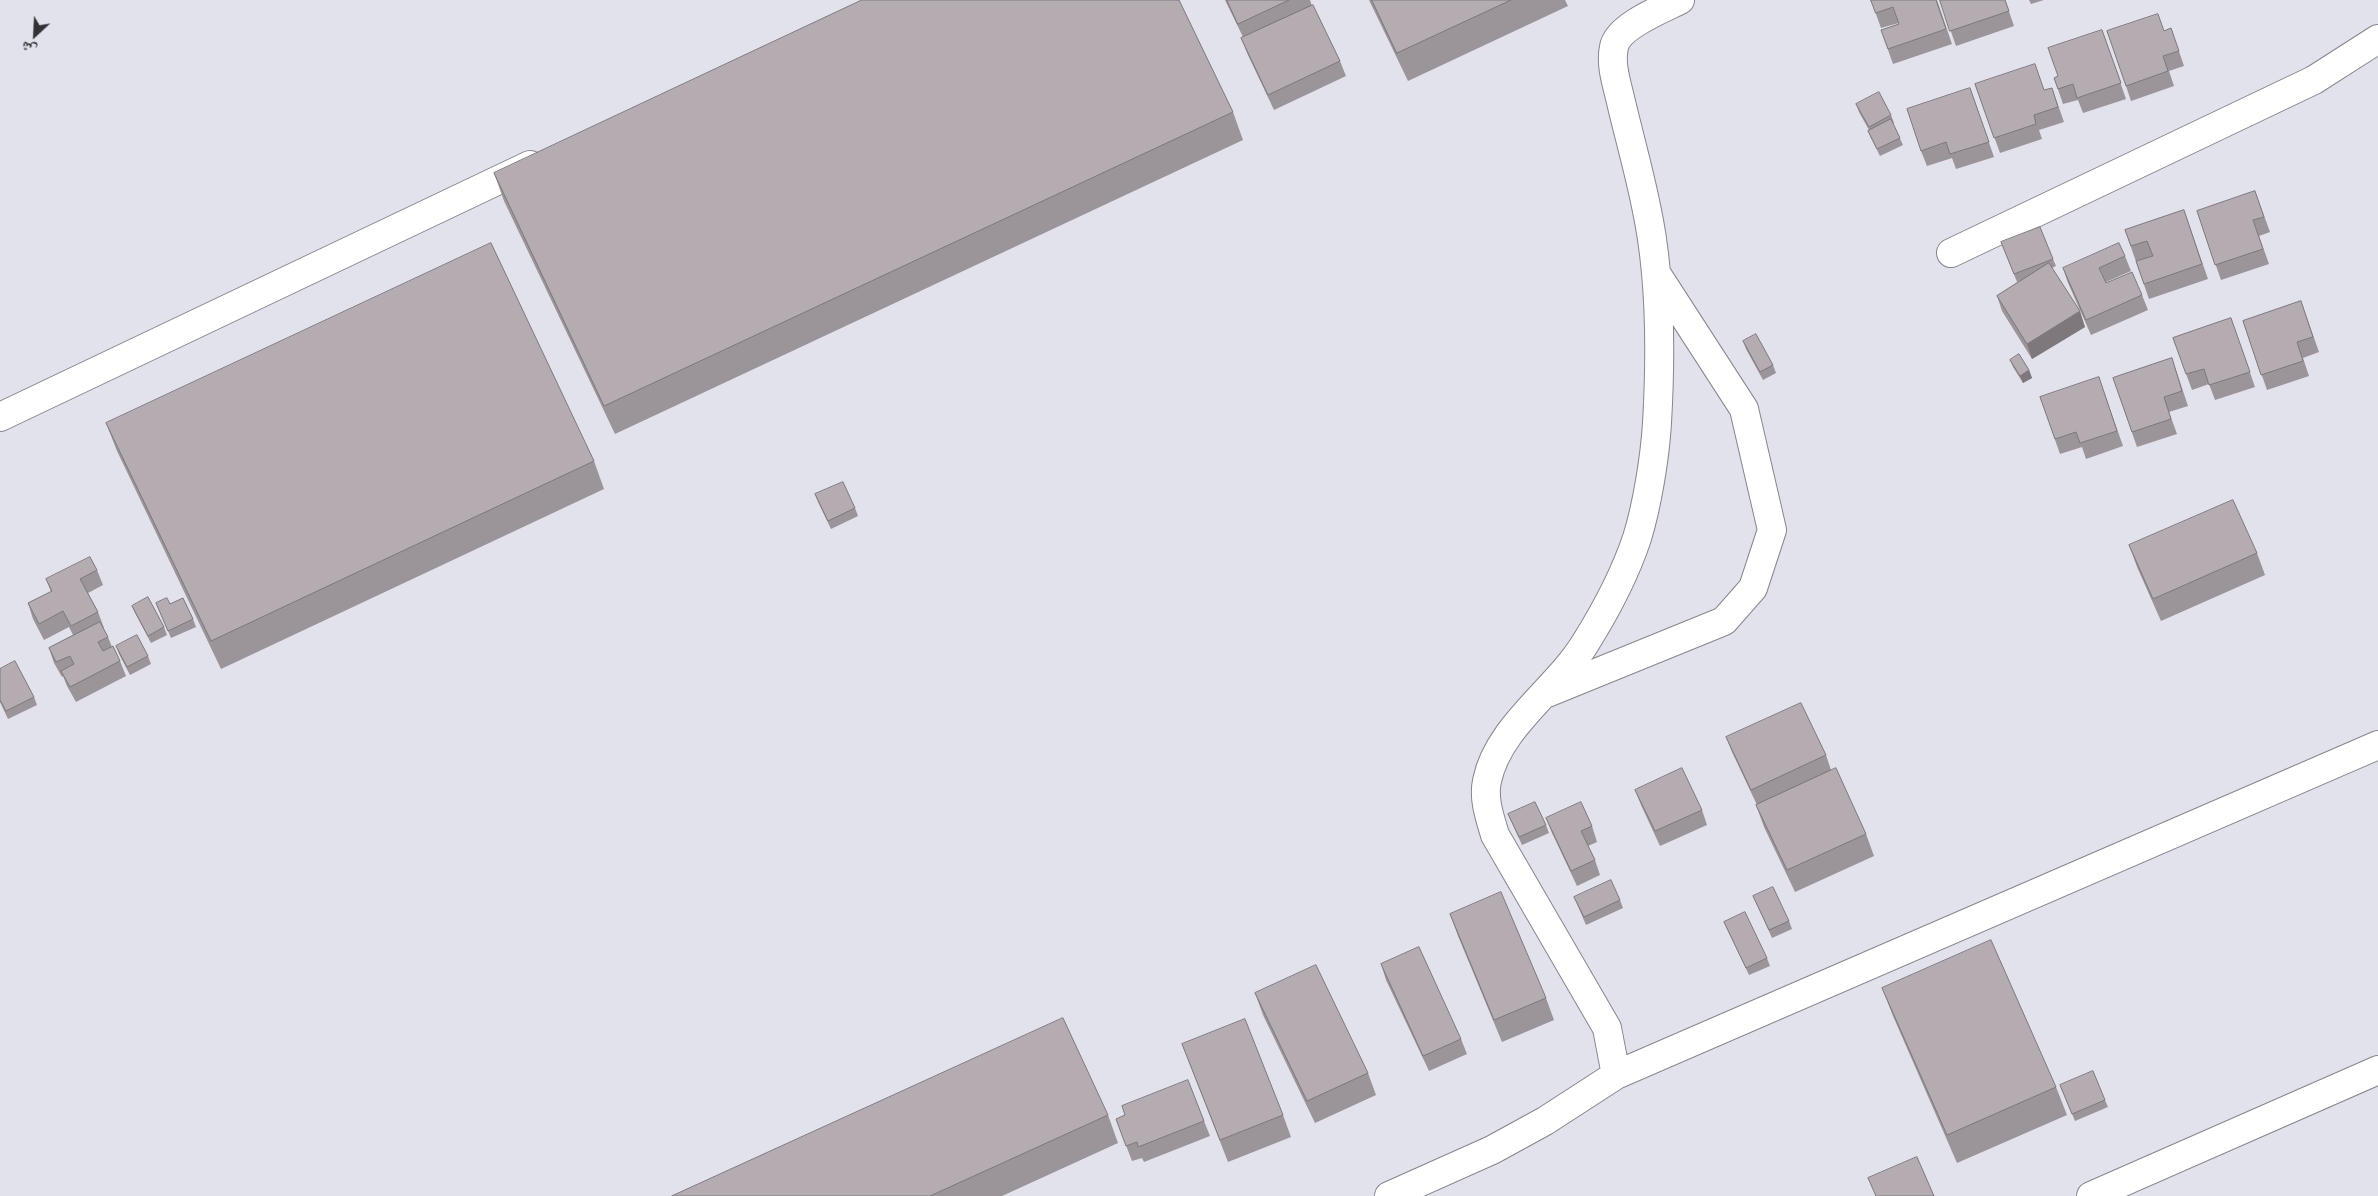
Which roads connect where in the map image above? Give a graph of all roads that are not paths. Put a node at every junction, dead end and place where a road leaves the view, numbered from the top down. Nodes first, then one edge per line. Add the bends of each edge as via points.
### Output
1 (1680, 0) edge
2 (2378, 39) edge
3 (548, 156) edge
4 (1951, 253) dead end
5 (1656, 274) junction
6 (0, 417) edge
7 (1546, 694) junction
8 (2378, 746) edge
9 (2378, 1070) edge
10 (1616, 1076) junction
11 (1389, 1196) edge
12 (2091, 1196) edge

1 - 5 lane via 1631,24 1614,44 1614,71 1647,207
2 - 4 lane via 2314,80
3 - 6 lane
5 - 7 lane via 1657,425 1637,537 1617,585 1585,644
5 - 7 lane via 1744,409 1772,530 1753,588 1724,621
7 - 10 lane via 1510,732 1494,758 1486,782 1487,808 1495,836 1607,1028
8 - 10 lane
9 - 12 lane
10 - 11 lane via 1492,1150

